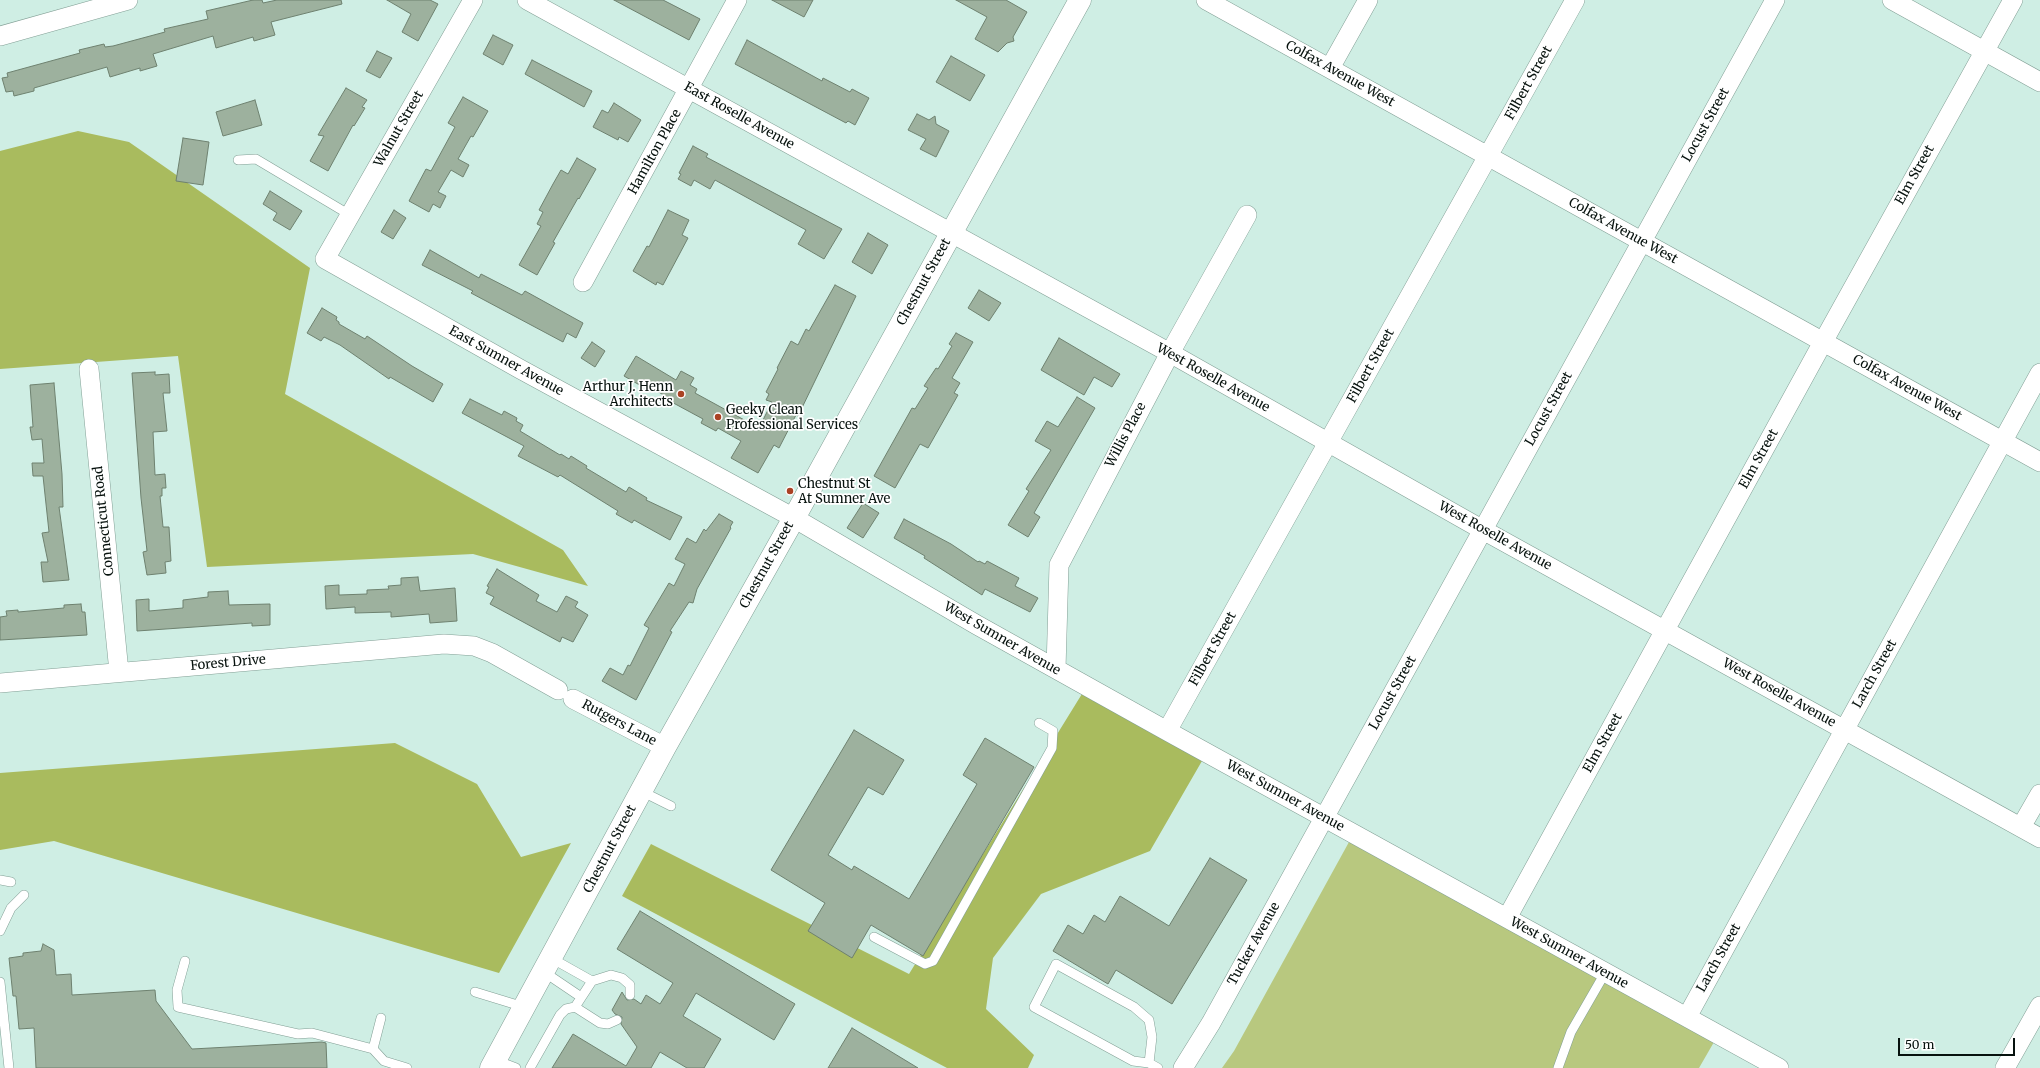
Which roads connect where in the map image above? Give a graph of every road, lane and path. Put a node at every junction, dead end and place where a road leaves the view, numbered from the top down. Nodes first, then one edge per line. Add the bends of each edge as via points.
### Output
1 (128, 0) edge
2 (473, 0) edge
3 (527, 0) edge
4 (738, 0) edge
5 (1080, 0) edge
6 (1206, 0) edge
7 (1368, 0) edge
8 (1575, 0) edge
9 (1775, 0) edge
10 (1892, 0) edge
11 (2013, 0) edge
12 (0, 36) edge
13 (1985, 50) junction
14 (1330, 68) junction
15 (2040, 82) edge
16 (690, 89) junction
17 (1488, 156) junction
18 (238, 160) dead end
19 (350, 215) junction
20 (1248, 215) dead end
21 (951, 232) junction
22 (1642, 241) junction
23 (325, 259) joint
24 (583, 282) dead end
25 (1823, 342) junction
26 (1170, 353) junction
27 (89, 370) dead end
28 (2040, 373) edge
29 (2002, 441) junction
30 (1328, 443) junction
31 (2040, 462) edge
32 (794, 518) junction
33 (1483, 530) junction
34 (1665, 630) junction
35 (492, 653) joint
36 (1056, 669) junction
37 (119, 672) junction
38 (0, 683) edge
39 (1039, 724) dead end
40 (1845, 730) junction
41 (1167, 731) junction
42 (665, 748) junction
43 (641, 792) junction
44 (2040, 794) edge
45 (671, 806) dead end
46 (1324, 818) junction
47 (2021, 827) junction
48 (2040, 838) edge
49 (0, 880) edge
50 (12, 882) dead end
51 (24, 896) dead end
52 (1506, 918) junction
53 (0, 931) edge
54 (874, 938) dead end
55 (185, 961) dead end
56 (548, 965) junction
57 (1606, 973) junction
58 (592, 981) junction
59 (0, 982) edge
60 (476, 992) dead end
61 (630, 995) dead end
62 (581, 996) junction
63 (1, 997) edge
64 (2040, 1006) edge
65 (575, 1007) junction
66 (524, 1008) junction
67 (1687, 1017) junction
68 (381, 1018) dead end
69 (617, 1020) dead end
70 (373, 1049) junction
71 (1149, 1063) junction
72 (1760, 1063) edge
73 (493, 1064) edge
74 (9, 1068) edge
75 (407, 1068) edge
76 (516, 1068) edge
77 (530, 1068) edge
78 (1158, 1068) edge
79 (1183, 1068) edge
80 (1558, 1068) edge
81 (1779, 1068) edge
82 (2005, 1068) edge

1 - 12 street
2 - 19 street, Walnut Street
3 - 16 street, East Roselle Avenue
4 - 16 street, Hamilton Place
5 - 21 street, Chestnut Street
6 - 14 street, Colfax Avenue West
7 - 14 street
8 - 17 street, Filbert Street
9 - 22 street, Locust Street
10 - 13 street
11 - 13 street, Elm Street
13 - 15 street
13 - 25 street, Elm Street
14 - 17 street, Colfax Avenue West
16 - 21 street, East Roselle Avenue
16 - 24 street, Hamilton Place
17 - 22 street, Colfax Avenue West
17 - 30 street, Filbert Street
18 - 19 lane via 256,159
19 - 23 street, Walnut Street
20 - 26 street, Willis Place
21 - 26 street, West Roselle Avenue
21 - 32 street, Chestnut Street
22 - 25 street, Colfax Avenue West
22 - 33 street, Locust Street
23 - 32 street, East Sumner Avenue via 520,369
25 - 29 street, Colfax Avenue West
25 - 34 street, Elm Street
26 - 30 street, West Roselle Avenue
26 - 36 street, Willis Place via 1059,565
27 - 37 street, Connecticut Road
28 - 29 street, Larch Street
29 - 31 street, Colfax Avenue West
29 - 40 street, Larch Street
30 - 33 street, West Roselle Avenue
30 - 41 street, Filbert Street
32 - 36 street, West Sumner Avenue
32 - 42 street, Chestnut Street
33 - 34 street, West Roselle Avenue
33 - 46 street, Locust Street
34 - 40 street, West Roselle Avenue
34 - 52 street, Elm Street
35 - 37 street, Forest Drive via 474,646 444,644
35 - 42 street, Rutgers Lane
36 - 41 street, West Sumner Avenue
37 - 38 street, Forest Drive
39 - 54 lane via 1053,732 1052,748 933,961 925,964
40 - 47 street, West Roselle Avenue
40 - 67 street, Larch Street
41 - 46 street, West Sumner Avenue
42 - 43 street, Chestnut Street
43 - 45 lane
43 - 56 street, Chestnut Street
44 - 47 street
46 - 52 street, West Sumner Avenue
46 - 79 street, Tucker Avenue
47 - 48 street, West Roselle Avenue
49 - 50 lane
51 - 53 lane via 11,908
52 - 57 street, West Sumner Avenue
55 - 70 lane via 177,990 178,1007 298,1034 312,1033
56 - 58 lane
56 - 62 lane
56 - 66 street, Chestnut Street
57 - 67 street, West Sumner Avenue
57 - 80 lane via 1571,1032
58 - 61 lane via 611,975 622,978 630,984
58 - 62 lane
59 - 63 lane
60 - 66 lane
62 - 65 lane
63 - 74 lane
64 - 82 street
65 - 69 lane via 600,1023 608,1024
65 - 77 lane via 560,1015
66 - 73 street, Chestnut Street
67 - 72 street, West Sumner Avenue
68 - 70 lane
70 - 75 lane via 384,1061
71 - 71 lane via 1152,1038 1149,1020 1134,1007 1056,964 1034,1007 1133,1061
71 - 78 lane
72 - 81 street, West Sumner Avenue
73 - 76 lane

